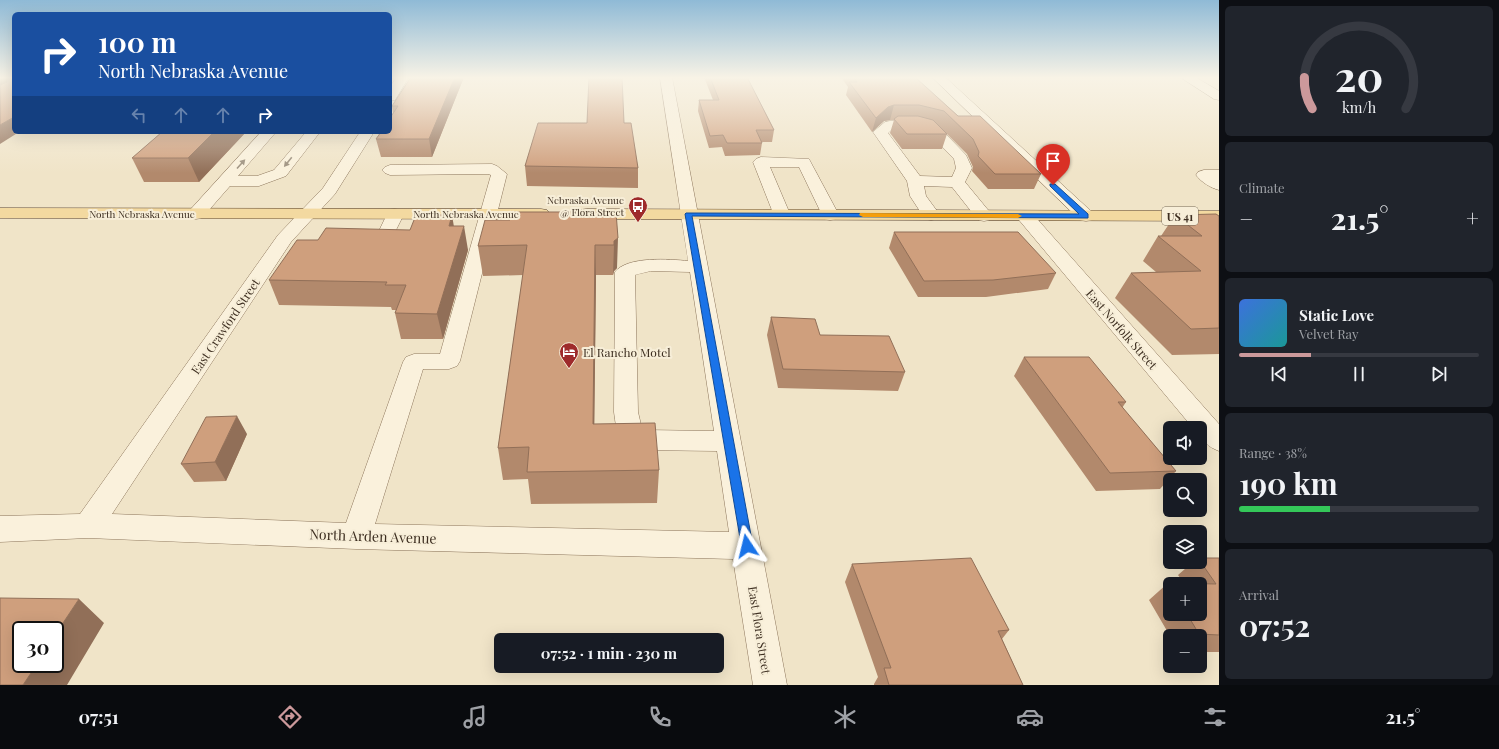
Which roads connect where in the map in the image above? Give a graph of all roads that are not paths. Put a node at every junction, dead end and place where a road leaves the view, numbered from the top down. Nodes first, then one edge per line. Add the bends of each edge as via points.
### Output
1 (671, 109) edge
2 (972, 109) edge
3 (267, 134) edge
4 (311, 134) edge
5 (366, 134) edge
6 (390, 170) dead end
7 (1219, 175) edge
8 (225, 181) junction
9 (915, 181) junction
10 (957, 182) junction
11 (1219, 185) edge
12 (0, 213) edge
13 (196, 214) junction
14 (309, 214) junction
15 (395, 214) junction
16 (487, 214) junction
17 (688, 214) junction
18 (781, 214) junction
19 (830, 215) junction
20 (931, 215) junction
21 (984, 216) junction
22 (1025, 216) junction
23 (1086, 216) junction
24 (1219, 216) edge
25 (353, 242) edge
26 (698, 267) junction
27 (728, 441) junction
28 (1219, 441) edge
29 (88, 526) junction
30 (0, 529) edge
31 (356, 536) junction
32 (747, 546) junction
33 (770, 685) edge

1 - 17 street, East Flora Street
2 - 23 street
8 -> 3 street
4 -> 8 street via 280,173 259,181
5 - 14 street, East Crawford Street via 329,191
6 - 16 street via 492,169 499,174
7 - 11 street via 1204,175
8 - 13 street
9 - 10 street
9 - 10 street via 880,132 890,125 914,125 934,130 961,158 964,168
9 - 20 street via 918,196
10 - 21 street
12 - 13 main road, North Nebraska Avenue / US 41
13 - 14 main road, North Nebraska Avenue / US 41
14 - 15 main road, North Nebraska Avenue / US 41
14 - 29 street, East Crawford Street via 284,239
15 - 16 main road, North Nebraska Avenue / US 41
15 - 25 street via 382,242
16 - 17 main road, North Nebraska Avenue / US 41
16 - 31 street via 449,361 414,362
17 - 18 main road, North Nebraska Avenue / US 41
17 - 26 street, East Flora Street
18 - 19 main road, North Nebraska Avenue / US 41
18 - 19 street via 761,162 804,162
19 - 20 main road, North Nebraska Avenue / US 41
20 - 21 main road, North Nebraska Avenue / US 41
21 - 22 main road, North Nebraska Avenue / US 41
22 - 23 main road, North Nebraska Avenue / US 41
22 - 28 street, East Norfolk Street
23 - 24 main road, North Nebraska Avenue / US 41
26 - 27 street, East Flora Street
26 - 27 street via 646,266 625,272 626,412 630,434 640,440
27 - 32 street, East Flora Street
29 - 30 street, North Arden Avenue
29 - 31 street, North Arden Avenue
31 - 32 street, North Arden Avenue
32 - 33 street, East Flora Street

